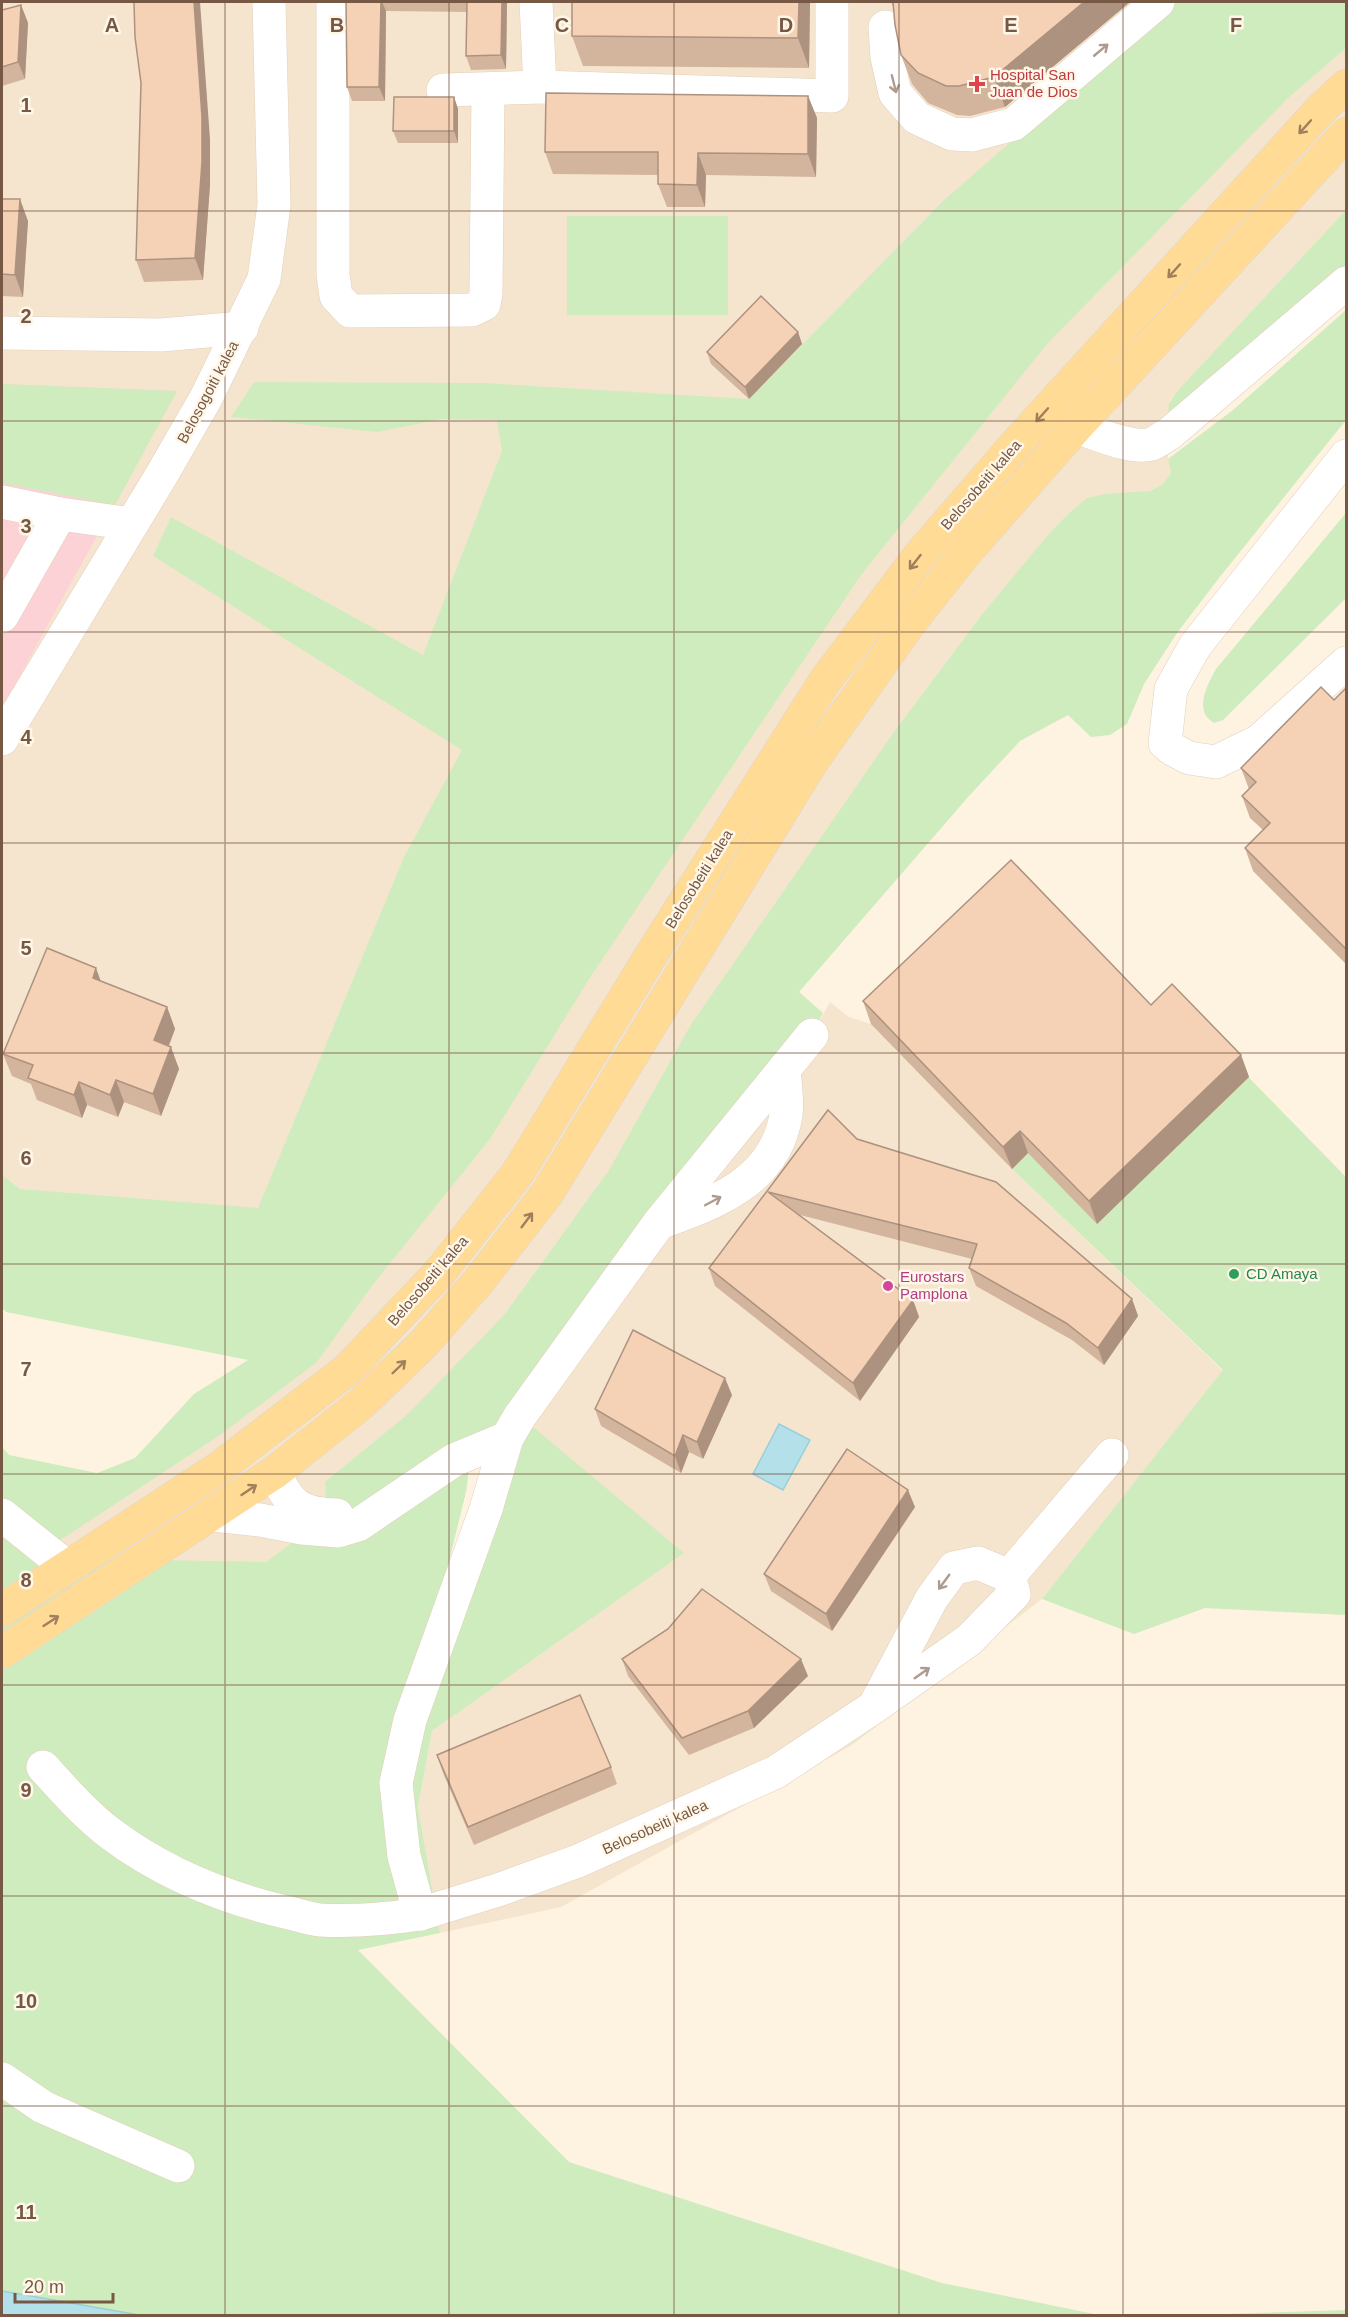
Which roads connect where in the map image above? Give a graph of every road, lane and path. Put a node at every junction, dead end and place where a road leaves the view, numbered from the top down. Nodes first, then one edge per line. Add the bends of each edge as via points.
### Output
1 (269, 2) edge
2 (333, 2) edge
3 (536, 2) edge
4 (832, 2) edge
5 (1158, 2) edge
6 (888, 22) edge
7 (1347, 86) edge
8 (540, 87) junction
9 (443, 90) dead end
10 (488, 90) junction
11 (1347, 134) edge
12 (1347, 283) edge
13 (242, 328) junction
14 (2, 333) edge
15 (1076, 427) junction
16 (1347, 456) edge
17 (2, 502) edge
18 (60, 514) junction
19 (132, 524) junction
20 (2, 616) edge
21 (1347, 663) edge
22 (2, 740) edge
23 (812, 1035) dead end
24 (784, 1069) junction
25 (659, 1223) junction
26 (507, 1438) junction
27 (1112, 1455) dead end
28 (275, 1472) junction
29 (2, 1515) edge
30 (213, 1515) junction
31 (67, 1567) junction
32 (1009, 1576) junction
33 (2, 1610) edge
34 (2, 1652) edge
35 (874, 1707) junction
36 (43, 1767) dead end
37 (420, 1914) junction
38 (2, 2079) edge
39 (178, 2166) dead end

1 - 13 street, Belosogoiti kalea via 274,205 264,279
2 - 10 street via 333,275 336,296 350,311 472,310 484,304
3 - 8 street
4 - 8 street via 832,96
6 -> 5 street via 887,57 895,93 917,118 952,134 972,135 1014,124
7 -> 31 main road, Belosobeiti kalea via 1322,108 1015,445 919,556 825,681 518,1174 439,1273 347,1370 219,1468
8 - 10 street
9 - 10 street
11 - 15 main road
12 - 15 street via 1152,444 1124,442
13 - 14 street via 161,334
13 - 19 street, Belosogoiti kalea
28 -> 15 main road via 362,1403 424,1343 507,1247 546,1195 765,836 862,687 966,552
16 - 21 street via 1195,646 1171,689 1165,743 1189,758 1216,762 1259,741
17 - 18 street
18 - 19 street
18 - 20 street
19 - 22 street, Belosogoiti kalea
23 - 24 street
24 - 25 street
25 -> 24 street via 745,1185 773,1154 786,1115
25 - 26 street
26 - 28 street via 467,1440 420,1464 366,1503 341,1515 308,1511 294,1503 283,1493
26 - 30 street via 454,1460 358,1525 338,1531
26 - 37 street via 486,1509 410,1720 396,1783 404,1856
27 - 32 street
30 -> 28 main road
29 - 31 street
34 -> 30 main road
31 - 33 main road, Belosobeiti kalea
35 -> 32 street, Belosobeiti kalea via 969,1640 1014,1594
32 -> 35 street, Belosobeiti kalea via 978,1563 954,1568 932,1598
35 - 37 street, Belosobeiti kalea via 776,1772 578,1861
36 - 37 street, Belosobeiti kalea via 110,1834 154,1863 203,1887 319,1920 376,1920
38 - 39 street via 42,2107

